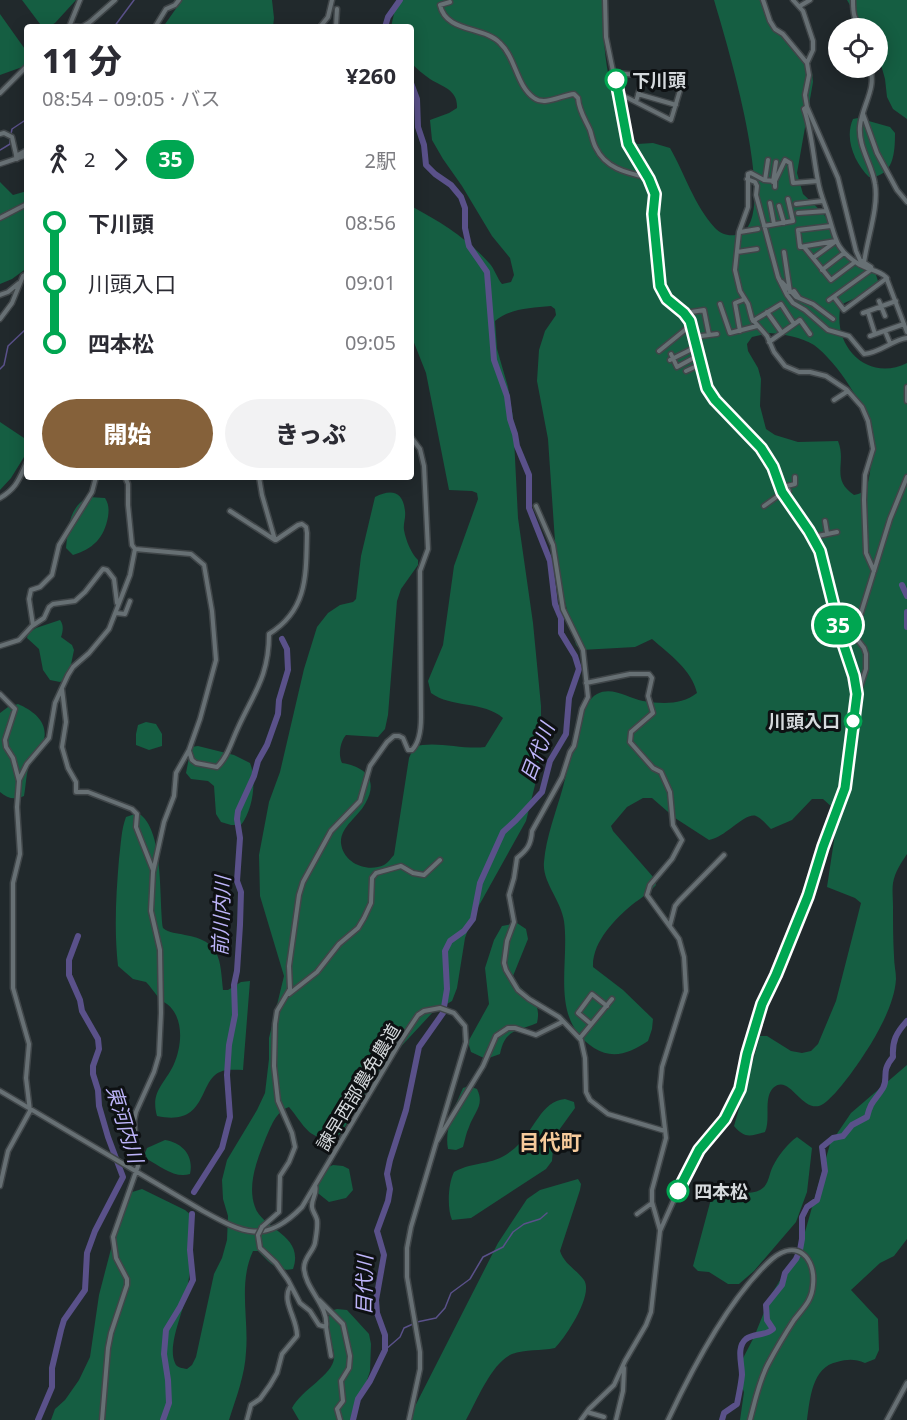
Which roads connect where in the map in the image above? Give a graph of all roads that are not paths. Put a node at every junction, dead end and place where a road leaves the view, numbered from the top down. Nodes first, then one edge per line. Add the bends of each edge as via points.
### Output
1 (80, 0) edge
2 (115, 0) edge
3 (179, 0) edge
4 (332, 0) edge
5 (605, 0) edge
6 (763, 0) edge
7 (793, 0) edge
8 (810, 0) edge
9 (852, 0) edge
10 (450, 2) dead end
11 (800, 6) junction
12 (337, 9) dead end
13 (854, 18) edge
14 (71, 24) edge
15 (87, 24) edge
16 (157, 24) edge
17 (322, 24) edge
18 (336, 24) edge
19 (807, 63) junction
20 (24, 69) edge
21 (615, 73) junction
22 (643, 76) junction
23 (872, 78) edge
24 (0, 93) edge
25 (619, 94) junction
26 (638, 94) junction
27 (636, 102) junction
28 (676, 105) junction
29 (807, 107) junction
30 (863, 113) junction
31 (0, 134) edge
32 (24, 152) edge
33 (24, 156) edge
34 (17, 158) junction
35 (768, 160) dead end
36 (776, 162) dead end
37 (0, 164) edge
38 (649, 179) junction
39 (747, 179) junction
40 (765, 180) junction
41 (774, 181) junction
42 (818, 181) junction
43 (776, 187) dead end
44 (788, 199) dead end
45 (823, 201) junction
46 (907, 202) edge
47 (770, 203) dead end
48 (796, 204) dead end
49 (24, 206) edge
50 (779, 206) dead end
51 (827, 211) junction
52 (798, 213) dead end
53 (0, 218) edge
54 (784, 223) junction
55 (774, 224) junction
56 (764, 226) junction
57 (831, 226) junction
58 (758, 229) dead end
59 (740, 232) junction
60 (836, 241) junction
61 (803, 246) junction
62 (758, 249) dead end
63 (737, 252) junction
64 (784, 252) dead end
65 (844, 253) junction
66 (813, 258) junction
67 (856, 262) junction
68 (864, 262) junction
69 (872, 268) junction
70 (822, 270) junction
71 (24, 276) edge
72 (887, 278) junction
73 (781, 282) junction
74 (20, 283) junction
75 (792, 291) junction
76 (0, 295) edge
77 (834, 297) junction
78 (745, 299) junction
79 (790, 299) junction
80 (829, 300) dead end
81 (896, 301) junction
82 (720, 304) dead end
83 (880, 304) junction
84 (767, 312) junction
85 (684, 313) junction
86 (885, 316) dead end
87 (0, 319) edge
88 (833, 319) dead end
89 (753, 321) junction
90 (794, 324) junction
91 (904, 324) junction
92 (691, 325) junction
93 (757, 326) junction
94 (740, 331) junction
95 (885, 331) junction
96 (907, 332) edge
97 (782, 333) junction
98 (717, 334) dead end
99 (810, 334) dead end
100 (875, 334) junction
101 (709, 335) junction
102 (870, 336) dead end
103 (694, 337) junction
104 (907, 338) edge
105 (770, 342) junction
106 (890, 344) junction
107 (696, 347) junction
108 (659, 351) dead end
109 (699, 355) junction
110 (701, 364) junction
111 (686, 371) dead end
112 (907, 387) edge
113 (848, 391) junction
114 (834, 400) dead end
115 (907, 401) edge
116 (414, 441) edge
117 (24, 468) edge
118 (795, 477) dead end
119 (907, 477) edge
120 (95, 480) edge
121 (126, 480) edge
122 (260, 480) edge
123 (783, 494) junction
124 (0, 498) edge
125 (536, 506) dead end
126 (764, 506) dead end
127 (231, 511) dead end
128 (825, 521) dead end
129 (837, 532) dead end
130 (827, 533) junction
131 (813, 537) junction
132 (276, 540) junction
133 (135, 549) junction
134 (874, 572) junction
135 (130, 601) dead end
136 (117, 610) junction
137 (837, 617) junction
138 (33, 626) junction
139 (840, 632) junction
140 (0, 646) edge
141 (585, 683) junction
142 (62, 688) junction
143 (0, 694) edge
144 (857, 694) junction
145 (189, 750) junction
146 (19, 781) junction
147 (724, 855) dead end
148 (440, 860) dead end
149 (153, 872) junction
150 (670, 925) junction
151 (285, 996) junction
152 (612, 999) dead end
153 (607, 1006) junction
154 (562, 1022) junction
155 (591, 1024) junction
156 (580, 1038) junction
157 (0, 1090) edge
158 (28, 1108) junction
159 (664, 1131) junction
160 (436, 1143) junction
161 (136, 1172) junction
162 (315, 1185) junction
163 (0, 1186) edge
164 (652, 1203) junction
165 (637, 1214) dead end
166 (660, 1231) junction
167 (291, 1287) junction
168 (318, 1299) junction
169 (326, 1327) junction
170 (331, 1356) dead end
171 (625, 1361) junction
172 (907, 1383) edge
173 (587, 1412) junction
174 (604, 1417) dead end
175 (102, 1420) edge
176 (247, 1420) edge
177 (340, 1420) edge
178 (409, 1420) edge
179 (581, 1420) edge
180 (616, 1420) edge
181 (668, 1420) edge
182 (750, 1420) edge
183 (887, 1420) edge

1 - 14 street
2 - 15 street
3 - 16 street via 166,9
4 - 17 street
5 - 21 street via 606,37
6 - 19 street via 770,21
7 - 11 street
8 - 11 street
9 - 13 street
10 - 38 street via 440,5 443,13 457,25 499,42 534,98 548,101 574,94 578,98 595,147 607,163
11 - 19 street via 813,41
12 - 18 street
19 - 29 street
20 - 24 street
21 - 22 street
21 - 25 street
22 - 26 street
22 - 28 street via 681,87
23 - 30 street
25 - 27 street
25 - 38 street via 628,144
26 - 27 street
26 - 28 street
27 - 28 street via 671,120
29 - 42 street via 804,111
29 - 68 street via 838,178 856,250
30 - 46 street via 877,153
30 - 68 street via 860,136 875,187
31 - 34 street via 12,137
32 - 34 street
33 - 34 street
34 - 37 street
35 - 40 street
36 - 41 street
38 - 85 street via 655,194 653,214 660,286 667,299
39 - 40 street via 751,173
39 - 56 street via 757,186
39 - 59 street via 748,207
40 - 41 street
41 - 42 street via 785,160 790,163 793,183
41 - 43 street
42 - 45 street
44 - 54 street via 793,219
45 - 48 street
45 - 51 street
47 - 55 street
49 - 53 street
50 - 54 street
51 - 52 street
51 - 57 street
54 - 55 street
55 - 56 street
56 - 73 street
57 - 60 street
57 - 61 street via 798,230 800,247
58 - 59 street
59 - 63 street
60 - 61 street
60 - 65 street
60 - 66 street
61 - 66 street
62 - 63 street
63 - 78 street via 735,270
64 - 75 street
65 - 67 street
65 - 70 street
66 - 70 street
67 - 69 street
67 - 70 street via 832,280
68 - 69 street
69 - 72 street
69 - 77 street
71 - 74 street
72 - 77 street via 844,310
72 - 81 street
73 - 75 street
73 - 79 street
74 - 76 street
74 - 87 street
75 - 79 street
75 - 88 street
77 - 80 street
78 - 89 street
78 - 94 street via 735,303
79 - 106 street via 828,330 849,336 864,354
81 - 83 street
81 - 91 street
82 - 94 street via 730,333
83 - 86 street
83 - 100 street via 865,312 872,320
84 - 89 street
84 - 90 street via 781,304
84 - 97 street
85 - 92 street
85 - 101 street via 704,310
89 - 93 street
90 - 97 street
90 - 99 street via 800,320
91 - 95 street
91 - 96 street
92 - 103 street
92 - 108 street
93 - 94 street
93 - 105 street
95 - 100 street
95 - 106 street
97 - 105 street
98 - 101 street
100 - 102 street
101 - 103 street
103 - 107 street
104 - 106 street
105 - 113 street via 785,366 826,376
107 - 109 street
107 - 109 street via 672,358 677,367
109 - 110 street
110 - 111 street
110 - 123 street via 715,400 761,448
112 - 115 street
113 - 114 street
113 - 134 street via 868,420 873,449 865,475 864,500 866,553
116 - 151 street via 423,455 428,526 427,553 420,571 422,717 417,744 408,750 399,736 387,742 370,766 360,801 331,831 303,882 296,908 290,989
117 - 124 street via 16,485
118 - 123 street via 795,484 787,486 789,491
119 - 134 street
120 - 138 street via 92,492 59,545 52,575 31,590
121 - 133 street
122 - 132 street
123 - 126 street
123 - 131 street
125 - 141 street via 553,544 563,609 583,650
127 - 132 street
128 - 130 street
129 - 130 street
130 - 131 street
131 - 137 street
132 - 145 street via 298,525 306,527 305,576 298,606 269,634 262,680 224,759 217,767 196,763
133 - 136 street
133 - 145 street via 191,554 201,560 206,572 216,660
134 - 144 street via 857,626 857,639 866,654 866,669
135 - 136 street via 125,614
136 - 138 street via 114,579 103,570 75,601 52,604 44,618
136 - 142 street via 109,629 73,667
137 - 139 street
137 - 139 street via 818,621 820,636
138 - 140 street via 19,640
139 - 144 street
141 - 150 street via 630,674 649,674 652,678 648,696 652,713 631,732 630,742 661,772 670,792 673,825 682,840 647,895
141 - 154 street via 588,697 562,777 532,831 527,850 517,858 509,895 514,922 504,963 518,990
142 - 146 street via 55,703 49,738 27,764
142 - 149 street via 66,722 62,747 76,792 87,792 137,814 136,827
143 - 146 street via 15,709 5,740
144 - 166 street via 845,788 808,896 762,1004 740,1089 725,1119 689,1166
145 - 149 street via 176,773 174,796
146 - 158 street via 20,854 13,883 13,988 28,1044
147 - 150 street via 675,906
148 - 151 street via 424,875 401,866 376,873 371,881 371,903 358,928 308,980
149 - 161 street via 151,911 160,950 159,1055 134,1121
150 - 159 street via 684,957 686,991 662,1067
151 - 167 street, bridge via 277,1011 274,1066 278,1101 295,1147 280,1176 279,1212 258,1235 260,1248 276,1263
152 - 153 street
153 - 155 street
153 - 155 street via 592,994 578,1013
154 - 156 street
154 - 160 street via 536,1035 515,1028 496,1036 483,1066
155 - 156 street
156 - 159 street via 585,1058 585,1092 590,1100 608,1114
157 - 158 street, 諫早西部農免農道
158 - 161 street, 諫早西部農免農道
158 - 163 street via 30,1111 8,1151
159 - 164 street via 666,1138
160 - 162 street, 諫早西部農免農道 via 466,1042 465,1026 454,1013 440,1008 424,1011 413,1021
160 - 178 street, 諫早西部農免農道 via 407,1248 407,1277 420,1369
161 - 162 street, 諫早西部農免農道 via 236,1229 249,1232 269,1230 287,1221 302,1208
161 - 175 street via 113,1237 127,1285 108,1348
162 - 168 street via 312,1208 316,1239 304,1265
164 - 165 street
164 - 166 street
166 - 171 street via 651,1311
167 - 169 street via 319,1325
167 - 176 street via 288,1303 297,1336 282,1354 270,1385 251,1405
168 - 169 street
168 - 177 street via 343,1324 350,1356 349,1368 341,1381
169 - 170 street
171 - 173 street via 614,1385
171 - 180 street
172 - 183 street
173 - 174 street
173 - 179 street
181 - 182 street via 709,1341 740,1296 779,1254 789,1250 801,1252 812,1265 814,1284 809,1302 768,1363

